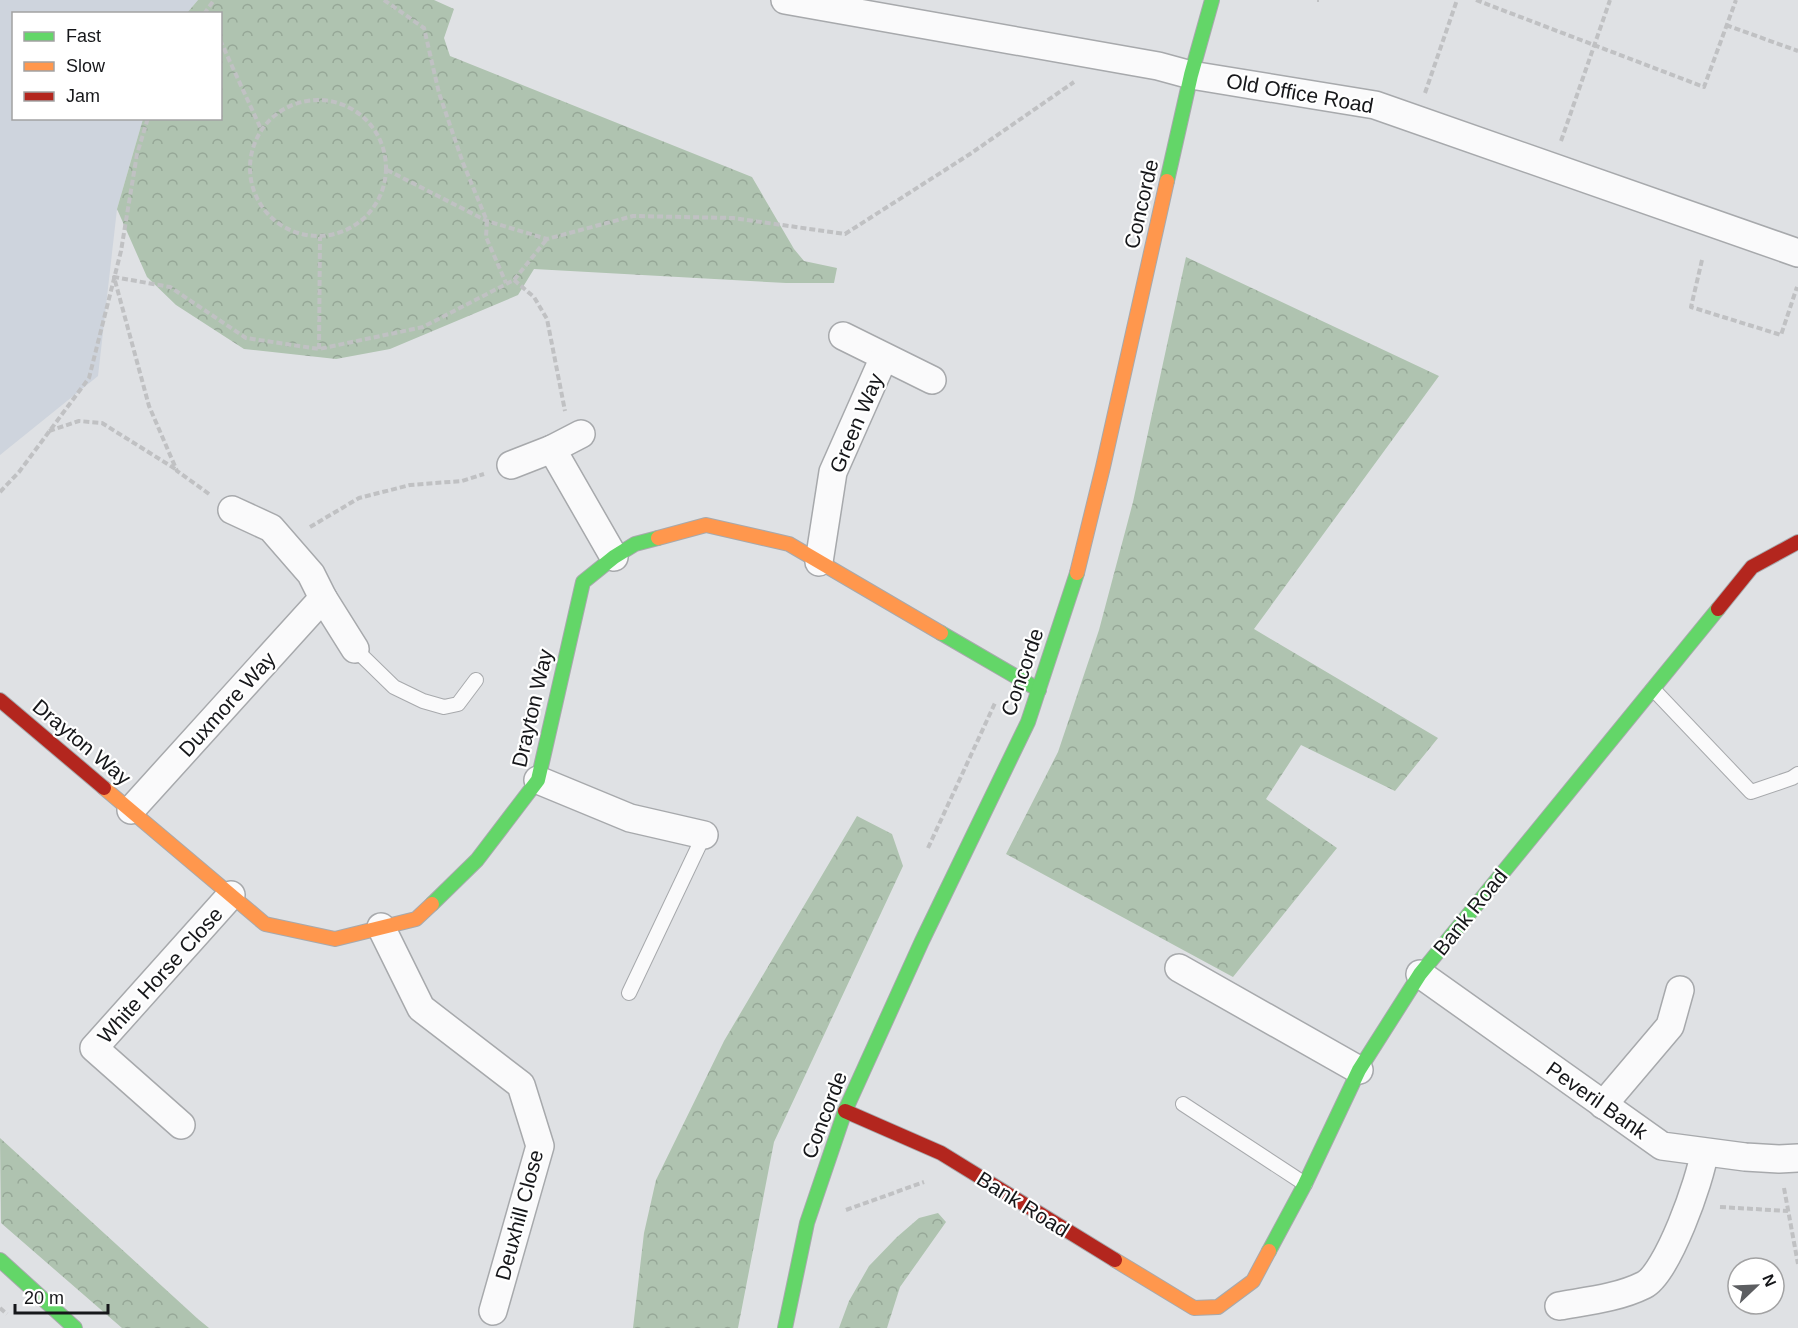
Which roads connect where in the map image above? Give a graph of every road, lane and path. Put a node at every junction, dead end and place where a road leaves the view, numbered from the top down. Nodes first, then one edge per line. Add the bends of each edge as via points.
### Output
1 (214, 0) edge
2 (384, 0) edge
3 (785, 0) edge
4 (1212, 0) edge
5 (1457, 0) edge
6 (1476, 0) edge
7 (1610, 0) edge
8 (1736, 0) edge
9 (206, 12) edge
10 (1726, 25) junction
11 (222, 44) edge
12 (1595, 44) junction
13 (1798, 51) edge
14 (1108, 57) junction
15 (1191, 75) junction
16 (1417, 119) junction
17 (147, 120) edge
18 (261, 129) junction
19 (1552, 167) junction
20 (387, 170) junction
21 (487, 221) junction
22 (320, 237) junction
23 (547, 239) junction
24 (1798, 253) edge
25 (1702, 260) dead end
26 (114, 278) junction
27 (513, 280) junction
28 (506, 283) junction
29 (1797, 287) edge
30 (843, 336) dead end
31 (319, 350) junction
32 (884, 357) junction
33 (932, 381) dead end
34 (50, 431) junction
35 (569, 440) junction
36 (512, 465) joint
37 (177, 471) junction
38 (0, 492) edge
39 (232, 510) joint
40 (283, 542) junction
41 (1798, 542) edge
42 (614, 557) junction
43 (819, 562) junction
44 (323, 598) junction
45 (355, 649) joint
46 (476, 680) dead end
47 (1653, 688) junction
48 (1039, 690) junction
49 (3, 709) edge
50 (1798, 774) edge
51 (538, 780) junction
52 (131, 810) junction
53 (704, 835) joint
54 (231, 895) junction
55 (381, 927) junction
56 (1179, 968) dead end
57 (1420, 974) junction
58 (1680, 990) dead end
59 (629, 993) dead end
60 (1359, 1070) junction
61 (1183, 1104) dead end
62 (1603, 1105) junction
63 (845, 1111) junction
64 (181, 1125) dead end
65 (1704, 1153) junction
66 (1788, 1159) edge
67 (932, 1179) dead end
68 (1305, 1184) junction
69 (1690, 1205) junction
70 (845, 1210) dead end
71 (1788, 1211) junction
72 (0, 1260) edge
73 (1798, 1264) edge
74 (1558, 1306) dead end
75 (493, 1311) dead end
76 (1193, 1318) edge
77 (75, 1328) edge
78 (785, 1328) edge

1 - 9 path
2 - 21 path via 424,28 439,93
3 - 14 street, Old Office Road
4 - 15 street, Concorde
5 - 16 path
6 - 12 path
7 - 12 path
8 - 10 path
10 - 12 path via 1704,87
10 - 13 path
11 - 18 path
12 - 19 path
14 - 15 street, Old Office Road
14 - 23 path via 970,154 845,234 733,218 633,216
15 - 16 street, Old Office Road via 1375,105
15 - 48 street, Concorde via 1104,467 1074,584
16 - 19 street, Old Office Road
17 - 26 path via 136,154
18 - 20 path via 276,114 296,103 317,99 340,102 359,112 375,128 384,148
18 - 22 path via 252,149 249,170 253,192 280,225 299,235
19 - 24 street, Old Office Road
20 - 21 path
20 - 22 path via 384,190 374,209 359,224 341,234
21 - 23 path
21 - 28 path via 486,237
22 - 31 path
23 - 27 path
25 - 29 path via 1691,307 1781,335
26 - 31 path via 170,287 246,338
26 - 34 path via 89,378
26 - 37 path via 149,406
27 - 28 path
27 - 35 path via 534,297 546,319
28 - 31 path via 423,327
30 - 32 street
32 - 33 street
32 - 43 street, Green Way via 833,472
34 - 37 path via 79,421 102,423
34 - 38 path
35 - 36 street
35 - 42 street
36 - 40 path via 462,481 410,485 359,498
37 - 39 path
39 - 40 street via 271,528
40 - 44 street via 311,574
41 - 47 street, Bank Road via 1752,567
42 - 43 street, Drayton Way via 635,544 706,525 789,544
42 - 51 street, Drayton Way via 583,582
43 - 48 street, Drayton Way
44 - 45 street
44 - 52 street, Duxmore Way
45 - 46 lane via 394,687 444,707 458,704
47 - 50 lane via 1751,792
47 - 57 street, Bank Road
48 - 63 street, Concorde via 1028,722
49 - 52 street, Drayton Way
51 - 53 street via 630,818
51 - 55 street, Drayton Way via 477,860 416,919
52 - 54 street, Drayton Way
53 - 59 lane
54 - 55 street, Drayton Way via 265,924 335,939
54 - 64 street, White Horse Close via 94,1048
55 - 75 street, Deuxhill Close via 421,1008 521,1085 540,1146
56 - 60 street
57 - 60 street, Bank Road
57 - 62 street, Peveril Bank
58 - 62 street via 1670,1026
60 - 68 street, Bank Road
61 - 68 lane
62 - 65 street, Peveril Bank via 1662,1146
63 - 76 street, Bank Road via 941,1153
63 - 78 street, Concorde via 807,1223
65 - 66 street, Peveril Bank
65 - 69 street
66 - 71 path
67 - 70 path
68 - 76 street, Bank Road via 1253,1281 1218,1307
69 - 71 path
69 - 74 street via 1657,1275 1645,1285 1607,1298
71 - 73 path
72 - 77 street

